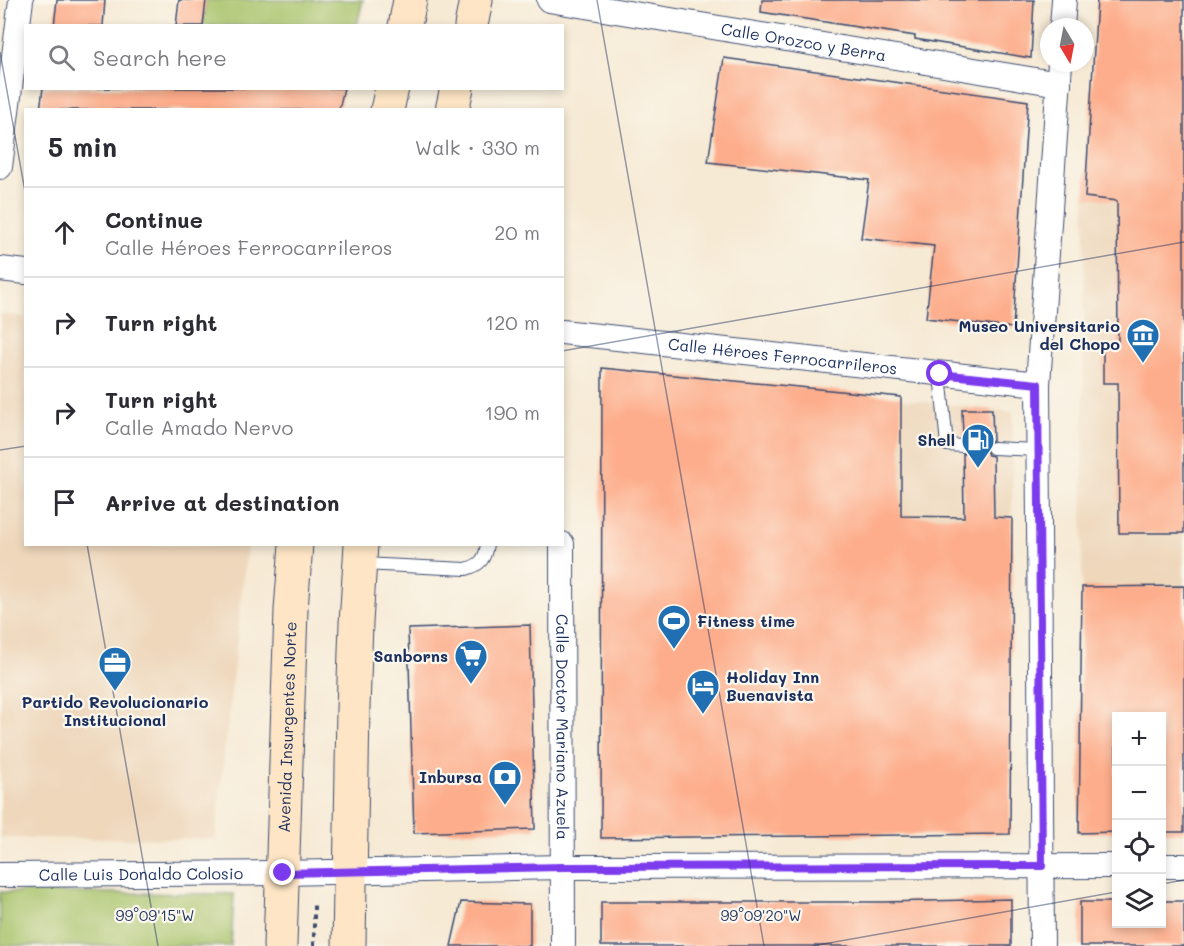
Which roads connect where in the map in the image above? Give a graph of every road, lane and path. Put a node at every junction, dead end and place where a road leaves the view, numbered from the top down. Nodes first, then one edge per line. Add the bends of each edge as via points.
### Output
1 (21, 0) edge
2 (410, 0) edge
3 (476, 0) edge
4 (549, 0) edge
5 (1064, 0) edge
6 (1063, 18) edge
7 (405, 24) edge
8 (471, 24) edge
9 (1060, 73) edge
10 (392, 90) edge
11 (457, 90) edge
12 (387, 108) edge
13 (452, 108) edge
14 (0, 167) edge
15 (0, 269) edge
16 (24, 272) edge
17 (564, 332) edge
18 (940, 374) junction
19 (1038, 384) junction
20 (963, 446) dead end
21 (993, 448) dead end
22 (1038, 450) junction
23 (296, 546) edge
24 (487, 546) edge
25 (562, 546) edge
26 (360, 554) edge
27 (1042, 866) junction
28 (1112, 866) edge
29 (1166, 866) edge
30 (1184, 866) edge
31 (563, 867) junction
32 (350, 870) junction
33 (283, 873) junction
34 (0, 875) edge
35 (314, 902) dead end
36 (280, 946) edge
37 (314, 946) edge
38 (349, 946) edge
39 (563, 946) edge
40 (1042, 946) edge

1 - 14 street
2 - 7 main road
3 - 8 main road
4 - 9 street, Calle Orozco y Berra
5 - 6 street
9 - 19 street
10 - 12 main road
11 - 13 main road
15 - 16 street
17 - 18 street, Calle Héroes Ferrocarrileros
18 - 19 street, Calle Héroes Ferrocarrileros
18 - 20 lane via 947,445
19 - 22 street
21 - 22 lane
22 - 27 street
23 - 33 main road, Avenida Insurgentes Norte
24 - 26 lane via 484,558 476,566 466,568
25 - 31 street, Calle Doctor Mariano Azuela
26 - 32 main road
27 - 28 street, Calle Luis Donaldo Colosio
27 - 31 street, Calle Luis Donaldo Colosio
27 - 40 street
29 - 30 street
31 - 32 street, Calle Luis Donaldo Colosio
31 - 39 street, Calle Doctor Mariano Azuela
32 - 33 street, Calle Luis Donaldo Colosio
32 - 38 main road
33 - 34 street, Calle Luis Donaldo Colosio
33 - 36 main road, Avenida Insurgentes Norte
35 - 37 path

